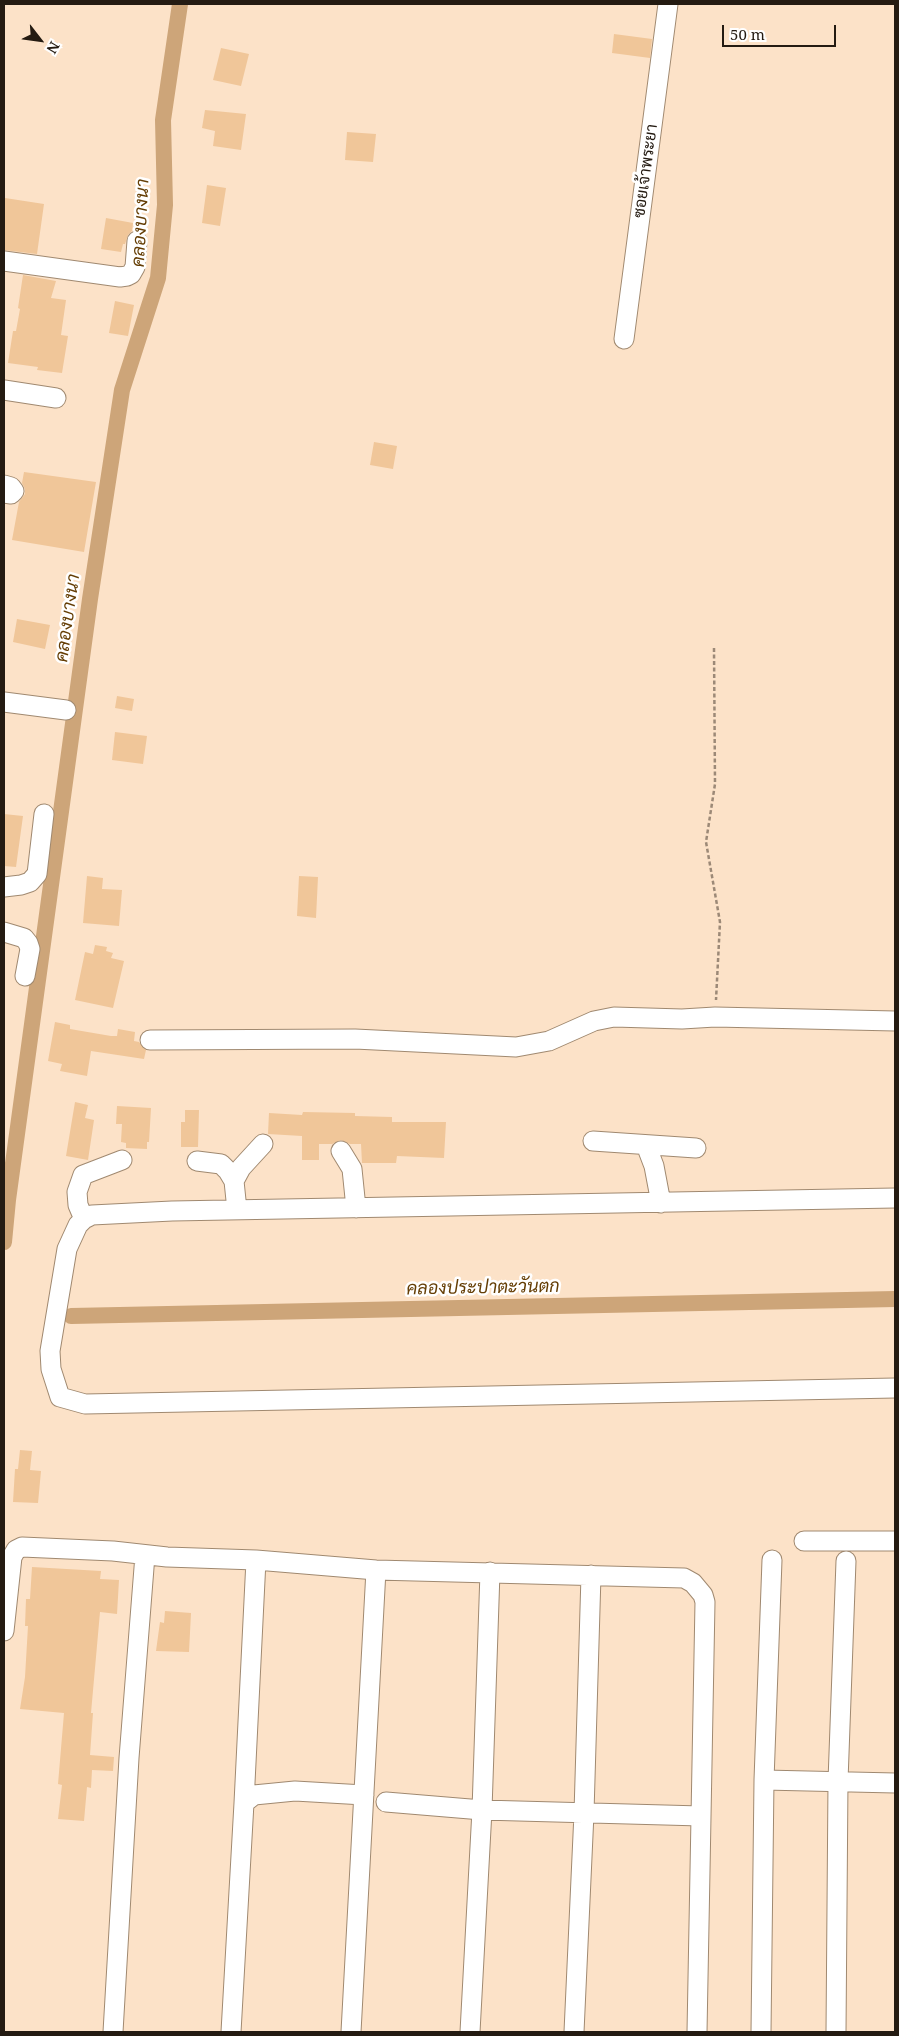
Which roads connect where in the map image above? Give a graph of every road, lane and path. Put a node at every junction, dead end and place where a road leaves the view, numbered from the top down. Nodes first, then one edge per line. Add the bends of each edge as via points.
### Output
1 (668, 4) edge
2 (137, 241) dead end
3 (4, 261) edge
4 (624, 339) dead end
5 (4, 390) edge
6 (56, 398) dead end
7 (4, 485) edge
8 (4, 493) edge
9 (714, 648) dead end
10 (4, 702) edge
11 (66, 710) dead end
12 (44, 814) dead end
13 (4, 887) edge
14 (4, 932) edge
15 (25, 976) dead end
16 (715, 1017) junction
17 (895, 1021) edge
18 (150, 1040) dead end
19 (592, 1141) dead end
20 (263, 1144) dead end
21 (646, 1145) junction
22 (696, 1148) dead end
23 (341, 1151) dead end
24 (122, 1160) dead end
25 (197, 1160) dead end
26 (234, 1182) junction
27 (895, 1198) edge
28 (661, 1203) junction
29 (356, 1208) junction
30 (237, 1210) junction
31 (84, 1219) junction
32 (895, 1388) edge
33 (804, 1541) dead end
34 (895, 1541) edge
35 (145, 1555) junction
36 (256, 1560) junction
37 (772, 1560) dead end
38 (846, 1561) dead end
39 (376, 1570) junction
40 (490, 1572) junction
41 (591, 1575) junction
42 (4, 1631) edge
43 (764, 1780) junction
44 (838, 1781) junction
45 (895, 1783) edge
46 (364, 1795) junction
47 (386, 1802) dead end
48 (244, 1803) junction
49 (482, 1810) junction
50 (584, 1813) junction
51 (701, 1816) junction
52 (112, 2032) edge
53 (231, 2032) edge
54 (351, 2032) edge
55 (470, 2032) edge
56 (574, 2032) edge
57 (697, 2032) edge
58 (761, 2032) edge
59 (836, 2032) edge

1 - 4 street, ซอยเจ้าพระยา
2 - 3 street via 134,267 127,276
5 - 6 street
7 - 8 street via 14,491
9 - 16 path via 715,784 706,842 720,922
10 - 11 street
12 - 13 street via 37,874 30,882
14 - 15 street via 24,938 28,943 30,949
16 - 17 street
16 - 18 street via 614,1017 594,1021 549,1041 516,1047 355,1039
19 - 21 street
20 - 26 street via 241,1168
21 - 22 street
21 - 28 street
23 - 29 street via 352,1169
24 - 31 street via 83,1175 76,1192
25 - 26 street via 221,1164
26 - 30 street
27 - 28 street
28 - 29 street
29 - 30 street
30 - 31 street via 103,1214
31 - 32 street via 67,1249 50,1351 50,1369 60,1397 73,1402
33 - 34 street
35 - 36 street
35 - 42 street via 22,1547 16,1550 12,1557
35 - 52 street
36 - 39 street
36 - 48 street
37 - 43 street
38 - 44 street
39 - 40 street
39 - 46 street
40 - 41 street
40 - 49 street
41 - 50 street
41 - 51 street via 684,1578 703,1595
43 - 44 street
43 - 58 street
44 - 45 street
44 - 59 street
46 - 48 street via 295,1791 254,1795
46 - 54 street
47 - 49 street
48 - 53 street
49 - 50 street
49 - 55 street
50 - 51 street
50 - 56 street
51 - 57 street

